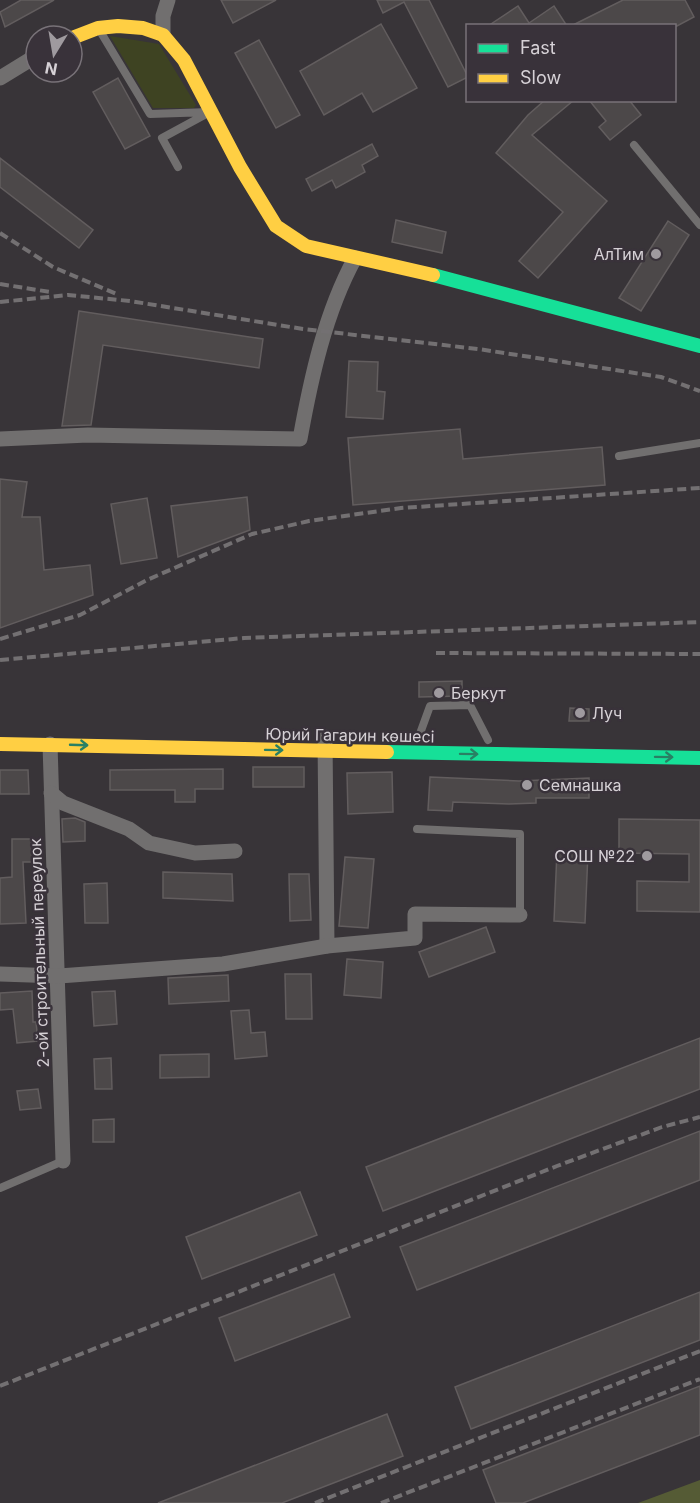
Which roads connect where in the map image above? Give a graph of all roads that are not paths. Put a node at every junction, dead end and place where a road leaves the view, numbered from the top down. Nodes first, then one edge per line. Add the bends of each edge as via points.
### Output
1 (168, 0) edge
2 (98, 28) junction
3 (84, 33) edge
4 (163, 35) junction
5 (24, 63) edge
6 (0, 78) edge
7 (210, 112) junction
8 (634, 145) dead end
9 (178, 167) dead end
10 (700, 225) edge
11 (355, 258) junction
12 (700, 346) edge
13 (0, 439) edge
14 (700, 442) edge
15 (619, 456) dead end
16 (0, 731) edge
17 (418, 739) junction
18 (488, 740) junction
19 (0, 744) edge
20 (50, 744) junction
21 (325, 744) junction
22 (700, 744) edge
23 (700, 758) edge
24 (51, 793) junction
25 (417, 829) dead end
26 (235, 851) dead end
27 (519, 915) joint
28 (327, 946) junction
29 (0, 974) edge
30 (59, 976) junction
31 (63, 1161) joint
32 (0, 1188) edge

1 - 4 street
2 - 3 main road
2 - 4 main road via 142,28
2 - 7 lane via 150,114
4 - 7 main road via 184,60
5 - 6 street
7 - 9 lane via 162,138
7 - 11 main road via 276,226 306,246
8 - 10 lane
11 - 12 main road via 480,286
11 - 13 street via 341,284 325,333 300,439 88,435
14 - 15 lane
16 - 21 main road, Юрий Гагарин көшесі
17 - 18 main road, Юрий Гагарин көшесі
17 - 18 lane via 430,706 470,705
17 - 21 main road, Юрий Гагарин көшесі
18 - 22 main road, Юрий Гагарин көшесі
19 - 20 main road, Юрий Гагарин көшесі
20 -> 21 main road, Юрий Гагарин көшесі
20 - 24 street, 2-ой строительный переулок
21 -> 23 main road, Юрий Гагарин көшесі
21 - 28 street
24 - 26 street via 63,803 129,829 149,843 195,853
24 - 30 street, 2-ой строительный переулок
25 - 27 lane via 520,834
27 - 28 street via 415,914 415,938
28 - 30 street via 223,964
29 - 30 street
30 - 31 street, 2-ой строительный переулок
31 - 32 lane

